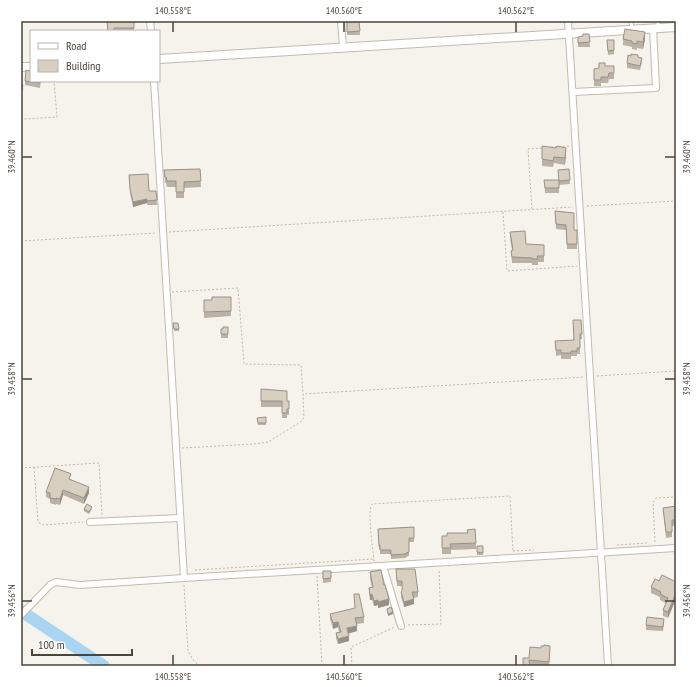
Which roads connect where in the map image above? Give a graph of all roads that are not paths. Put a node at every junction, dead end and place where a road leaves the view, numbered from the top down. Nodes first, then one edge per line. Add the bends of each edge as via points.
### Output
1 (341, 21) edge
2 (568, 21) edge
3 (631, 25) edge
4 (656, 26) edge
5 (676, 27) edge
6 (569, 33) junction
7 (343, 47) junction
8 (160, 59) edge
9 (154, 82) edge
10 (573, 92) junction
11 (180, 518) junction
12 (90, 522) road end
13 (676, 548) edge
14 (602, 553) junction
15 (383, 566) junction
16 (184, 575) junction
17 (21, 615) edge
18 (401, 626) dead end
19 (608, 666) edge

1 - 7 street
2 - 6 street
3 - 4 street
3 - 6 street
4 - 5 street
4 - 10 street via 656,88
6 - 7 street
6 - 10 street
7 - 8 street
9 - 11 street
10 - 14 street
11 - 12 street
11 - 16 street
13 - 14 street
14 - 15 street
14 - 19 street
15 - 16 street
15 - 18 street
16 - 17 street via 80,586 56,582

